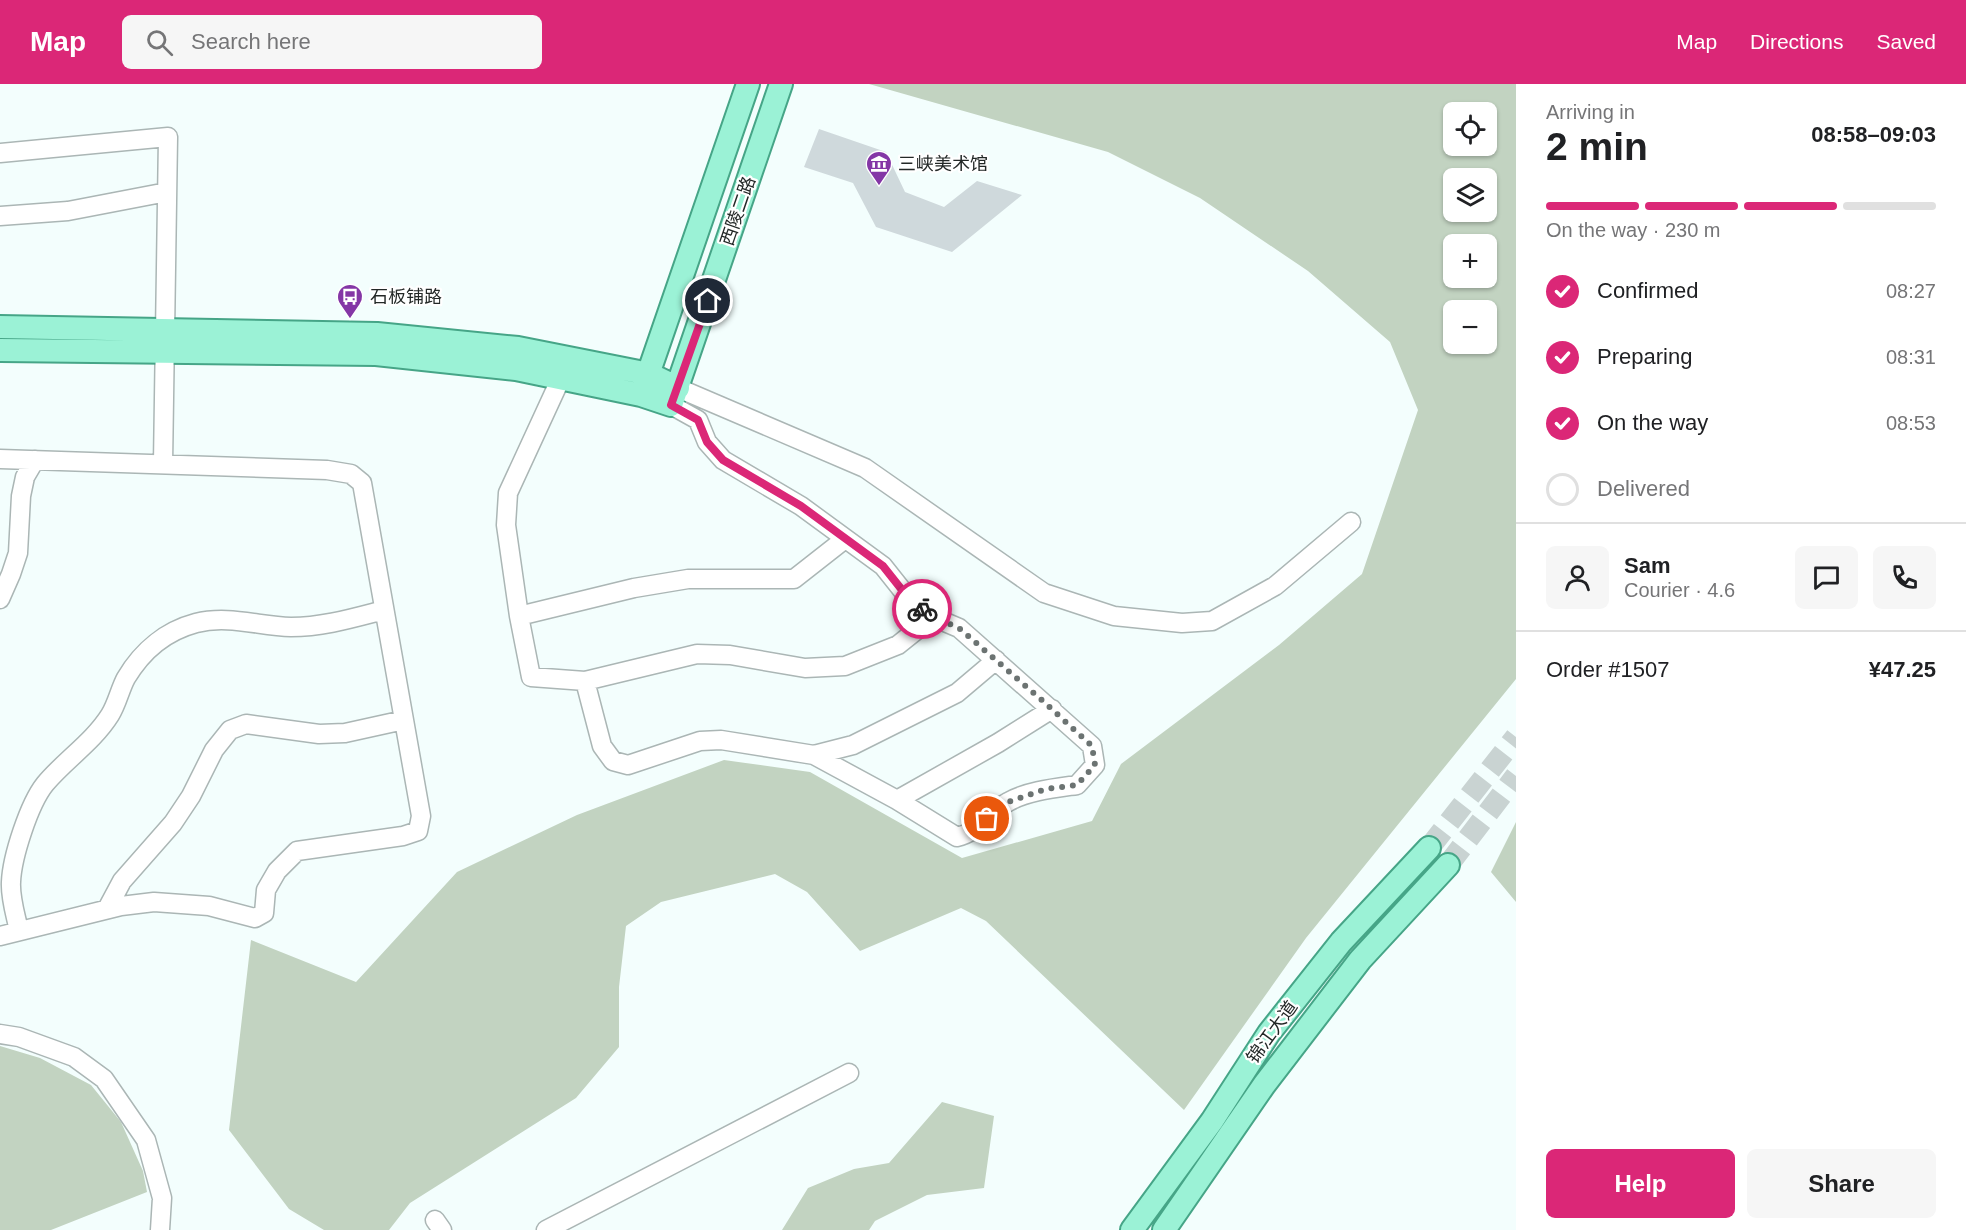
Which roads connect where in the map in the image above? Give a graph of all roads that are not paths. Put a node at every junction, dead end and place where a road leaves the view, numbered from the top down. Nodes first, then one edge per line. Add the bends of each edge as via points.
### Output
1 (748, 84) edge
2 (782, 84) edge
3 (0, 153) edge
4 (167, 192) junction
5 (0, 216) edge
6 (0, 327) edge
7 (164, 340) junction
8 (0, 350) edge
9 (649, 374) junction
10 (561, 378) junction
11 (641, 395) junction
12 (675, 396) junction
13 (0, 459) edge
14 (35, 460) junction
15 (163, 464) junction
16 (1351, 522) dead end
17 (845, 538) junction
18 (1, 597) edge
19 (384, 610) junction
20 (519, 616) junction
21 (933, 617) junction
22 (996, 660) junction
23 (585, 681) junction
24 (1052, 709) junction
25 (404, 720) junction
26 (814, 755) junction
27 (897, 801) junction
28 (1429, 848) tunnel mouth
29 (1448, 865) tunnel mouth
30 (107, 909) junction
31 (19, 932) junction
32 (0, 936) edge
33 (0, 1034) edge
34 (849, 1073) dead end
35 (160, 1230) edge
36 (546, 1230) edge
37 (1132, 1230) edge
38 (1164, 1230) edge

1 - 9 main road, 西陵二路
2 - 12 main road, 西陵二路
3 - 4 street via 168,137
4 - 5 street via 68,211
4 - 7 street
6 - 7 main road
7 - 8 main road
7 - 9 main road via 377,334 518,348
7 - 10 main road via 376,354 516,369
7 - 15 street
9 - 11 main road, 西陵二路
9 - 12 main road
10 - 11 main road
10 - 20 street via 508,493 506,525
11 - 12 main road
12 - 16 street via 864,468 1044,592 1114,616 1182,623 1212,621 1275,586
12 - 17 street via 698,420 707,442 723,460 801,506
13 - 14 street
14 - 15 street
14 - 18 street via 25,477 21,496 18,553
15 - 19 street via 351,474 362,483
17 - 20 street via 794,579 688,579
17 - 21 street via 883,566 910,600
19 - 25 street
19 - 31 street via 327,625 290,627 230,620 197,623 166,635 150,647 126,678 111,714 34,800 19,842 11,883
20 - 23 street via 531,677
21 - 22 street via 959,628
21 - 23 street via 898,645 845,666 805,668 730,655 697,654
22 - 24 street
22 - 26 street via 957,693 853,745
23 - 26 street via 602,746 613,760 628,765 700,741 721,740
24 - 27 street
24 - 27 street via 1092,746 1095,765 1077,785 1046,789 1008,802 968,835 957,837
25 - 30 street via 345,733 319,734 246,724 230,730 214,750 173,823 122,881
25 - 30 street via 421,816 418,831 297,851 277,871 266,890 264,913 255,918 209,906 154,902
26 - 27 street
28 - 37 main road, 锦江大道 via 1341,942 1269,1033 1212,1121
29 - 38 main road, 锦江大道 via 1353,969 1264,1085
30 - 31 street
31 - 32 street
33 - 35 street via 74,1057 104,1079 146,1140 162,1198
34 - 36 street

